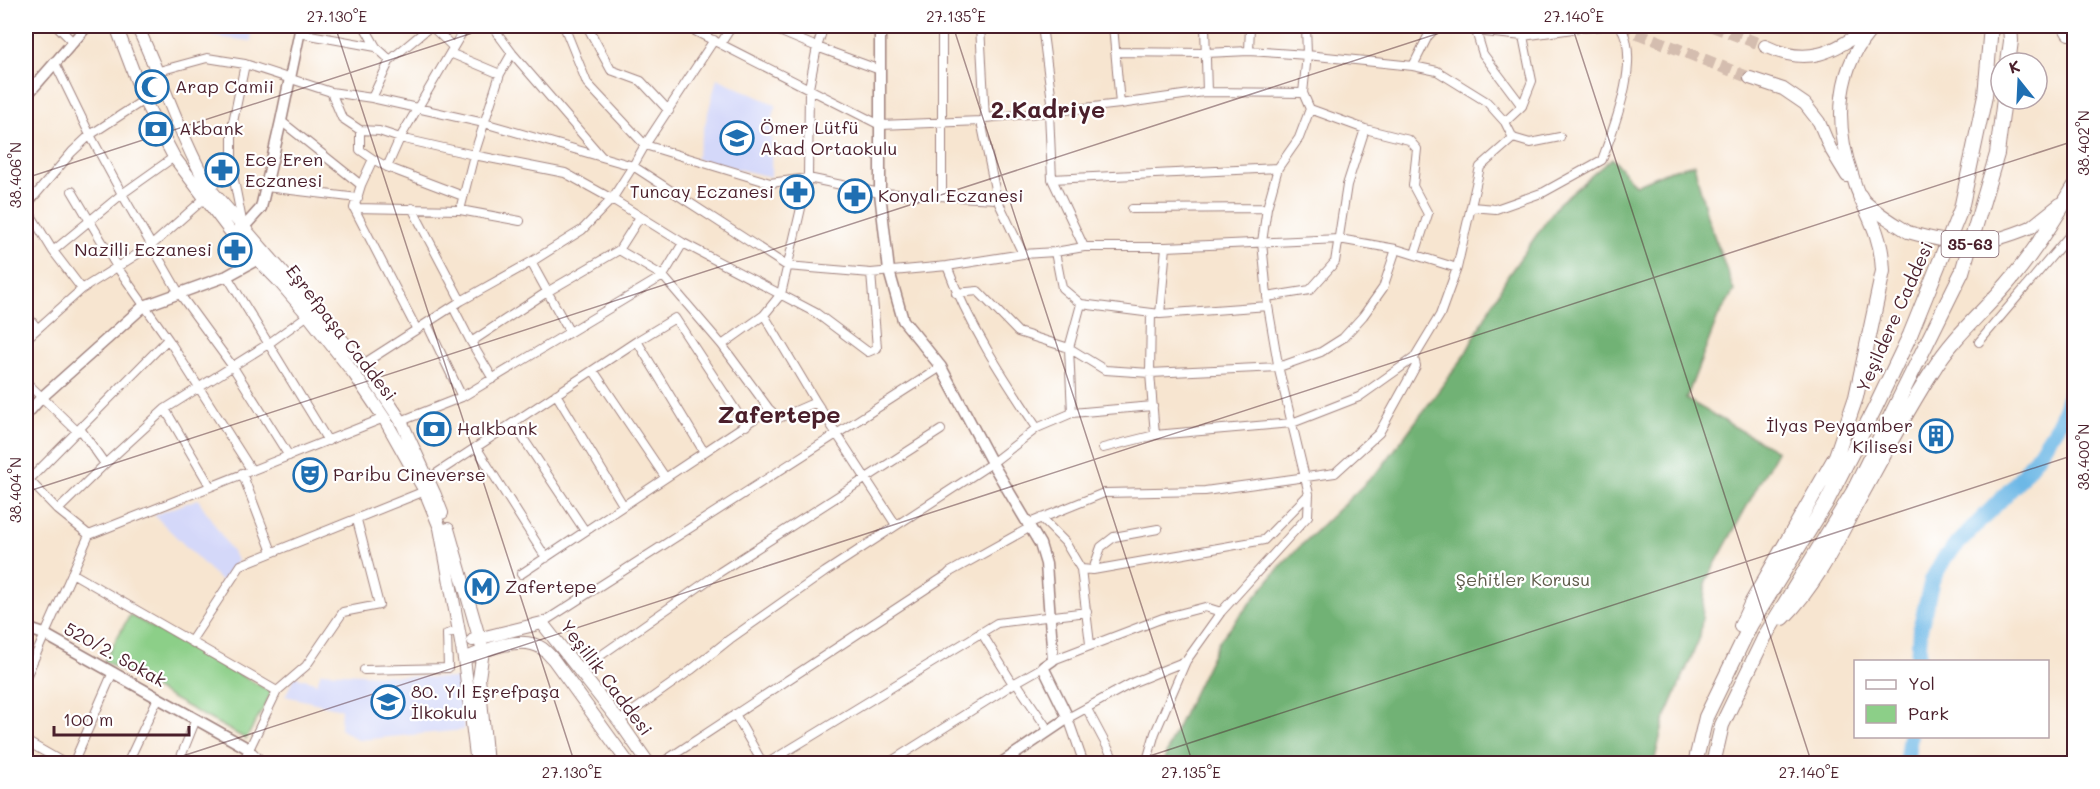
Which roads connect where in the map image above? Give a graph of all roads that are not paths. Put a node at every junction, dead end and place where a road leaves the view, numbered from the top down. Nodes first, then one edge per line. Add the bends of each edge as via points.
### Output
1 (57, 26) edge
2 (87, 26) edge
3 (116, 26) edge
4 (137, 26) edge
5 (364, 26) edge
6 (466, 26) edge
7 (492, 26) edge
8 (564, 26) edge
9 (587, 26) edge
10 (685, 26) edge
11 (732, 26) edge
12 (767, 26) edge
13 (824, 26) edge
14 (880, 26) edge
15 (942, 26) edge
16 (980, 26) edge
17 (1042, 26) edge
18 (1113, 26) edge
19 (1205, 26) edge
20 (1250, 26) edge
21 (1306, 26) edge
22 (1438, 26) edge
23 (1520, 26) edge
24 (1580, 26) edge
25 (1602, 26) edge
26 (1620, 26) edge
27 (1873, 26) edge
28 (1991, 26) edge
29 (2010, 26) edge
30 (1473, 28) edge
31 (300, 29) edge
32 (1523, 36) junction
33 (72, 41) junction
34 (718, 41) junction
35 (1765, 46) tunnel mouth
36 (376, 47) junction
37 (817, 47) junction
38 (451, 50) junction
39 (1249, 51) junction
40 (2010, 51) edge
41 (1115, 52) junction
42 (512, 53) junction
43 (1206, 53) junction
44 (1307, 55) junction
45 (390, 60) junction
46 (54, 62) junction
47 (245, 64) junction
48 (1413, 66) junction
49 (880, 70) junction
50 (159, 71) junction
51 (500, 74) junction
52 (26, 75) edge
53 (1750, 78) tunnel mouth
54 (290, 80) junction
55 (35, 86) junction
56 (808, 88) junction
57 (331, 92) junction
58 (1207, 92) junction
59 (1303, 93) junction
60 (26, 96) edge
61 (372, 98) junction
62 (144, 100) junction
63 (1119, 104) junction
64 (1522, 106) junction
65 (419, 109) junction
66 (1310, 109) junction
67 (669, 111) junction
68 (2002, 111) edge
69 (1049, 112) junction
70 (983, 120) junction
71 (281, 121) junction
72 (1505, 122) junction
73 (484, 123) junction
74 (942, 124) junction
75 (880, 125) junction
76 (1365, 129) junction
77 (360, 130) junction
78 (90, 135) junction
79 (1560, 137) dead end
80 (400, 138) junction
81 (1513, 138) junction
82 (645, 145) junction
83 (474, 155) junction
84 (601, 156) junction
85 (174, 157) junction
86 (373, 159) junction
87 (633, 166) junction
88 (387, 167) junction
89 (1278, 168) junction
90 (232, 170) junction
91 (808, 178) junction
92 (1052, 179) junction
93 (361, 185) junction
94 (266, 187) junction
95 (2074, 187) edge
96 (72, 191) dead end
97 (207, 193) junction
98 (880, 193) junction
99 (122, 194) junction
100 (463, 196) junction
101 (942, 196) junction
102 (1860, 196) junction
103 (357, 198) junction
104 (612, 199) junction
105 (997, 199) junction
106 (26, 206) edge
107 (1471, 207) junction
108 (354, 208) junction
109 (412, 208) junction
110 (1267, 208) junction
111 (1132, 209) dead end
112 (460, 210) junction
113 (640, 218) junction
114 (520, 220) dead end
115 (90, 222) junction
116 (243, 228) junction
117 (2074, 230) edge
118 (230, 231) junction
119 (1339, 240) junction
120 (1262, 242) junction
121 (683, 243) junction
122 (152, 245) junction
123 (1084, 247) junction
124 (1166, 247) junction
125 (1396, 249) junction
126 (619, 250) junction
127 (53, 251) junction
128 (1055, 252) junction
129 (1023, 254) junction
130 (1415, 254) junction
131 (258, 259) junction
132 (531, 262) junction
133 (787, 266) junction
134 (946, 266) junction
135 (117, 267) junction
136 (1457, 268) junction
137 (889, 271) junction
138 (872, 273) junction
139 (227, 276) junction
140 (663, 276) junction
141 (82, 289) junction
142 (547, 292) junction
143 (956, 292) junction
144 (179, 293) junction
145 (781, 294) junction
146 (1268, 302) junction
147 (457, 304) junction
148 (1081, 304) junction
149 (144, 306) junction
150 (1156, 313) junction
151 (26, 314) edge
152 (308, 315) junction
153 (764, 315) junction
154 (427, 324) junction
155 (37, 328) junction
156 (417, 330) junction
157 (569, 331) junction
158 (26, 339) edge
159 (168, 339) junction
160 (636, 341) junction
161 (471, 342) junction
162 (1979, 342) dead end
163 (268, 344) junction
164 (722, 345) junction
165 (1069, 348) junction
166 (1414, 358) junction
167 (363, 364) junction
168 (233, 367) junction
169 (941, 367) junction
170 (1279, 367) junction
171 (593, 370) junction
172 (1150, 373) junction
173 (493, 379) junction
174 (26, 382) edge
175 (199, 388) junction
176 (556, 394) junction
177 (462, 397) junction
178 (42, 398) junction
179 (816, 402) junction
180 (1153, 406) junction
181 (165, 409) junction
182 (770, 409) junction
183 (1072, 413) junction
184 (26, 415) edge
185 (384, 418) junction
186 (401, 421) junction
187 (513, 423) junction
188 (1292, 423) junction
189 (746, 426) junction
190 (1037, 428) junction
191 (941, 430) dead end
192 (78, 432) junction
193 (836, 433) junction
194 (1155, 435) junction
195 (328, 441) junction
196 (476, 447) junction
197 (1103, 448) dead end
198 (704, 452) junction
199 (289, 456) junction
200 (992, 463) junction
201 (105, 464) junction
202 (252, 471) junction
203 (242, 473) junction
204 (665, 477) junction
205 (1305, 477) junction
206 (865, 478) junction
207 (29, 481) edge
208 (426, 485) junction
209 (210, 486) junction
210 (26, 492) edge
211 (1308, 494) junction
212 (623, 505) junction
213 (58, 510) junction
214 (1041, 518) junction
215 (357, 520) junction
216 (896, 525) junction
217 (1028, 526) junction
218 (1158, 530) dead end
219 (585, 531) junction
220 (89, 535) junction
221 (272, 552) junction
222 (546, 558) junction
223 (1081, 569) junction
224 (1093, 570) junction
225 (72, 573) junction
226 (521, 574) dead end
227 (1087, 612) junction
228 (1221, 612) junction
229 (1050, 616) junction
230 (542, 623) junction
231 (26, 628) edge
232 (459, 631) junction
233 (981, 632) junction
234 (44, 634) junction
235 (1765, 636) junction
236 (480, 638) junction
237 (191, 641) junction
238 (462, 644) junction
239 (1090, 645) junction
240 (483, 651) junction
241 (464, 659) junction
242 (1053, 660) junction
243 (1186, 661) junction
244 (1042, 667) junction
245 (364, 670) dead end
246 (580, 670) junction
247 (112, 672) junction
248 (26, 676) edge
249 (1015, 683) junction
250 (277, 691) junction
251 (158, 698) junction
252 (1087, 709) junction
253 (735, 714) junction
254 (1706, 717) junction
255 (1068, 718) junction
256 (196, 719) junction
257 (619, 721) junction
258 (1049, 731) junction
259 (26, 741) edge
260 (249, 749) junction
261 (66, 764) edge
262 (73, 764) edge
263 (127, 764) edge
264 (178, 764) edge
265 (242, 764) edge
266 (265, 764) edge
267 (477, 764) edge
268 (487, 764) edge
269 (629, 764) edge
270 (649, 764) edge
271 (660, 764) edge
272 (765, 764) edge
273 (887, 764) edge
274 (1000, 764) edge
275 (1084, 764) edge
276 (1111, 764) edge
277 (1146, 764) edge
278 (1695, 764) edge
279 (1713, 764) edge

1 - 33 street
2 - 33 street
3 - 62 main road, Eşrefpaşa Caddesi
4 - 50 main road, Eşrefpaşa Caddesi
5 - 36 street
6 - 38 street
7 - 42 street
8 - 82 street via 587,83
9 - 67 street via 611,70 641,81
10 - 34 street
11 - 34 street
12 - 37 street
13 - 37 street
14 - 49 street
15 - 74 street
16 - 70 street
17 - 69 street via 1052,101
18 - 41 street
19 - 43 street
20 - 39 street
21 - 44 street
22 - 48 street via 1428,36
23 - 32 street
24 - 25 street
24 - 32 street
26 - 107 street via 1626,34 1627,71 1622,108 1602,160 1544,192 1496,209
27 - 35 main road via 1838,48 1812,56 1789,56
27 - 102 main road via 1848,70 1839,117 1845,156
28 - 254 highway, Yeşildere Caddesi via 1984,96 1961,209 1910,336 1826,502 1750,624
29 - 40 highway
30 - 32 street
30 - 64 street via 1484,54
31 - 36 street
31 - 54 street
32 - 64 street via 1532,81
33 - 46 street
34 - 56 street
34 - 67 street
36 - 45 street
37 - 49 street
37 - 56 street
38 - 45 street via 431,26
38 - 51 street
38 - 65 street
39 - 43 street
39 - 44 street
41 - 43 street
41 - 63 street
42 - 51 street
42 - 84 street
43 - 58 street
44 - 48 street
44 - 59 street
45 - 61 street
46 - 55 street
46 - 78 street
47 - 50 street via 207,58
47 - 54 street
47 - 90 street via 232,127
48 - 72 street via 1437,71 1487,102
49 - 75 street
50 - 97 main road, Eşrefpaşa Caddesi
51 - 73 street
52 - 55 street
53 - 102 main road via 1783,89 1805,104
54 - 57 street
54 - 71 street
55 - 60 street
56 - 75 street
56 - 91 street
57 - 61 street
57 - 77 street via 342,118
58 - 59 street
58 - 63 street
59 - 66 street
61 - 65 street
62 - 78 street
62 - 85 main road, Eşrefpaşa Caddesi
63 - 69 street
64 - 72 street
65 - 73 street
65 - 80 street
66 - 76 street
66 - 89 street via 1299,138
67 - 82 street
68 - 235 highway, Yeşildere Caddesi via 1997,154 1962,272 1853,492
69 - 70 street
69 - 92 street
70 - 74 street
70 - 105 street
71 - 93 street
71 - 94 street
72 - 81 street
73 - 83 street
73 - 84 street
74 - 75 street
74 - 101 street
75 - 98 street
76 - 119 street via 1347,185
76 - 130 street via 1408,140 1416,149 1413,186 1428,214
77 - 80 street
77 - 86 street via 360,150
78 - 99 street
78 - 106 street
79 - 81 street via 1530,143
80 - 83 street
80 - 88 street
81 - 107 street via 1480,167
82 - 87 street
82 - 91 street via 770,183
83 - 100 street
83 - 104 street via 565,173
84 - 87 street
85 - 97 main road, Eşrefpaşa Caddesi
85 - 99 street
86 - 88 street
86 - 93 street
87 - 104 street
87 - 133 street
88 - 100 street
89 - 92 street
89 - 110 street
90 - 97 street
90 - 116 street
91 - 98 street
91 - 133 street
92 - 123 street
93 - 103 street
94 - 103 street
94 - 116 street via 261,208
95 - 102 main road, 35-63, bridge via 2055,210 2031,227 2002,240 1971,244 1939,241 1908,232
95 - 235 highway via 2029,257 1934,367 1829,556 1801,600
96 - 115 street
97 - 116 main road, Eşrefpaşa Caddesi
97 - 118 main road, Eşrefpaşa Caddesi
97 - 122 street
98 - 101 street
98 - 137 street
99 - 115 street
99 - 122 street
100 - 112 street
101 - 105 street
102 - 254 highway via 1878,233 1883,271 1856,397 1836,456 1752,602
103 - 108 street
104 - 113 street
104 - 132 street via 582,230
105 - 129 street
106 - 127 street
107 - 136 street
108 - 109 street
108 - 156 street
109 - 112 street
109 - 147 street
110 - 111 street
110 - 120 street
112 - 114 street
113 - 121 street
113 - 126 street
115 - 127 street
115 - 135 street
116 - 118 street
116 - 167 main road, Eşrefpaşa Caddesi
117 - 162 street
118 - 131 main road, Eşrefpaşa Caddesi
119 - 120 street
119 - 125 street
119 - 146 street via 1335,262 1310,290
120 - 124 street
120 - 146 street
121 - 140 street
121 - 145 street
122 - 135 street
122 - 144 street
123 - 124 street
123 - 128 street
124 - 150 street
125 - 130 street
125 - 170 street via 1383,288 1342,338 1322,352
126 - 140 street
126 - 142 street
127 - 141 street
128 - 129 street
128 - 148 street via 1062,288
129 - 134 street
130 - 136 street
131 - 139 street
131 - 152 main road, Eşrefpaşa Caddesi
132 - 142 street
132 - 147 street
133 - 138 street
133 - 145 street
134 - 137 street
134 - 143 street
135 - 141 street
135 - 149 street
136 - 166 street via 1440,315
137 - 138 street
137 - 169 street via 903,320
138 - 145 street via 877,348 868,352 816,313
139 - 144 street
139 - 163 street
140 - 157 street
140 - 164 street
141 - 155 street
142 - 157 street
142 - 161 street
143 - 165 street via 978,291 1018,332
143 - 190 street via 999,372
144 - 149 street
144 - 168 street
145 - 153 street
146 - 150 street
146 - 170 street
147 - 154 street
147 - 161 street
148 - 150 street
148 - 165 street
149 - 159 street
149 - 178 street
150 - 172 street
151 - 155 street
152 - 163 street
152 - 185 main road, Eşrefpaşa Caddesi
153 - 164 street
153 - 179 street
154 - 156 street
154 - 177 street
155 - 158 street
156 - 167 street
157 - 173 street
159 - 175 street
159 - 192 street
160 - 171 street
160 - 189 street via 675,318
160 - 198 street
161 - 173 street
163 - 168 street
163 - 195 street
164 - 182 street
165 - 172 street via 1105,370
165 - 183 street
166 - 188 street via 1359,397
166 - 205 street via 1416,366 1379,433 1335,473
167 - 186 main road, Eşrefpaşa Caddesi
168 - 175 street
168 - 199 street
169 - 193 street
169 - 200 street
170 - 172 street
170 - 188 street
171 - 176 street
171 - 204 street
172 - 180 street
173 - 177 street
174 - 178 street
175 - 181 street
175 - 202 street
176 - 187 street
176 - 212 street
177 - 186 street
178 - 184 street
178 - 192 street
179 - 182 street via 779,418
179 - 193 street
180 - 183 street
180 - 194 street
181 - 201 street
181 - 209 street
182 - 189 street
183 - 190 street
185 - 195 street
185 - 208 main road, Eşrefpaşa Caddesi
186 - 208 main road, Eşrefpaşa Caddesi
187 - 196 street
187 - 219 street
188 - 194 street
188 - 205 street
189 - 198 street
190 - 200 street
191 - 206 street
192 - 201 street via 81,430
192 - 207 street
193 - 206 street
193 - 230 street
194 - 197 street
195 - 199 street
196 - 208 street
196 - 222 street
198 - 204 street
199 - 202 street
200 - 216 street
200 - 217 street
201 - 213 street
202 - 203 street
203 - 209 street
203 - 221 street
204 - 212 street
205 - 211 street
205 - 214 street via 1205,491 1104,493
206 - 216 street
206 - 246 street
207 - 210 street
207 - 213 street
208 - 215 street
208 - 232 main road, Eşrefpaşa Caddesi via 440,528
208 - 236 main road, Eşrefpaşa Caddesi via 448,530
209 - 220 street
211 - 224 street via 1264,540
211 - 228 street via 1308,516
212 - 219 street
213 - 220 street
214 - 217 street
214 - 223 street via 1065,542
215 - 221 street
215 - 250 street via 379,604 343,612 306,666
216 - 257 street via 729,639
217 - 229 street via 1040,544 1046,564
217 - 253 street via 950,572
218 - 224 street via 1114,537 1101,547
219 - 222 street
220 - 225 street
221 - 237 street via 241,565
222 - 226 street
223 - 224 street
223 - 227 street
225 - 234 street
225 - 237 street
227 - 229 street
227 - 239 street
228 - 239 street via 1205,606
228 - 243 street
229 - 233 street via 997,623
229 - 242 street
230 - 236 main road, Yeşillik Caddesi
230 - 246 main road, Yeşillik Caddesi
231 - 234 street, 520/2. Sokak
232 - 238 main road, Eşrefpaşa Caddesi
232 - 245 street via 447,633 448,668
233 - 249 street
233 - 272 street
234 - 247 street, 520/2. Sokak
234 - 248 street
235 - 279 highway, Yeşildere Caddesi via 1722,725
236 - 238 main road, Yeşillik Caddesi
236 - 240 main road, Eşrefpaşa Caddesi
237 - 250 street
238 - 241 main road, Eşrefpaşa Caddesi
239 - 242 street
240 - 241 main road, Yeşillik Caddesi
240 - 268 main road via 479,678
240 - 269 main road, Yeşillik Caddesi via 517,642 542,648
241 - 267 main road, Eşrefpaşa Caddesi
242 - 244 street
243 - 252 street via 1134,682
243 - 277 street
244 - 249 street
244 - 255 street
246 - 257 main road, Yeşillik Caddesi
247 - 251 street, 520/2. Sokak
247 - 262 street
249 - 258 street
249 - 273 street
250 - 260 street
251 - 256 street, 520/2. Sokak
251 - 263 street
252 - 255 street
252 - 276 street via 1111,754
253 - 271 street
253 - 272 street
254 - 278 highway, Yeşildere Caddesi
255 - 258 street
255 - 275 street
256 - 260 street, 520/2. Sokak
256 - 264 street
257 - 270 main road, Yeşillik Caddesi
258 - 274 street
259 - 261 street
260 - 265 street
260 - 266 street

